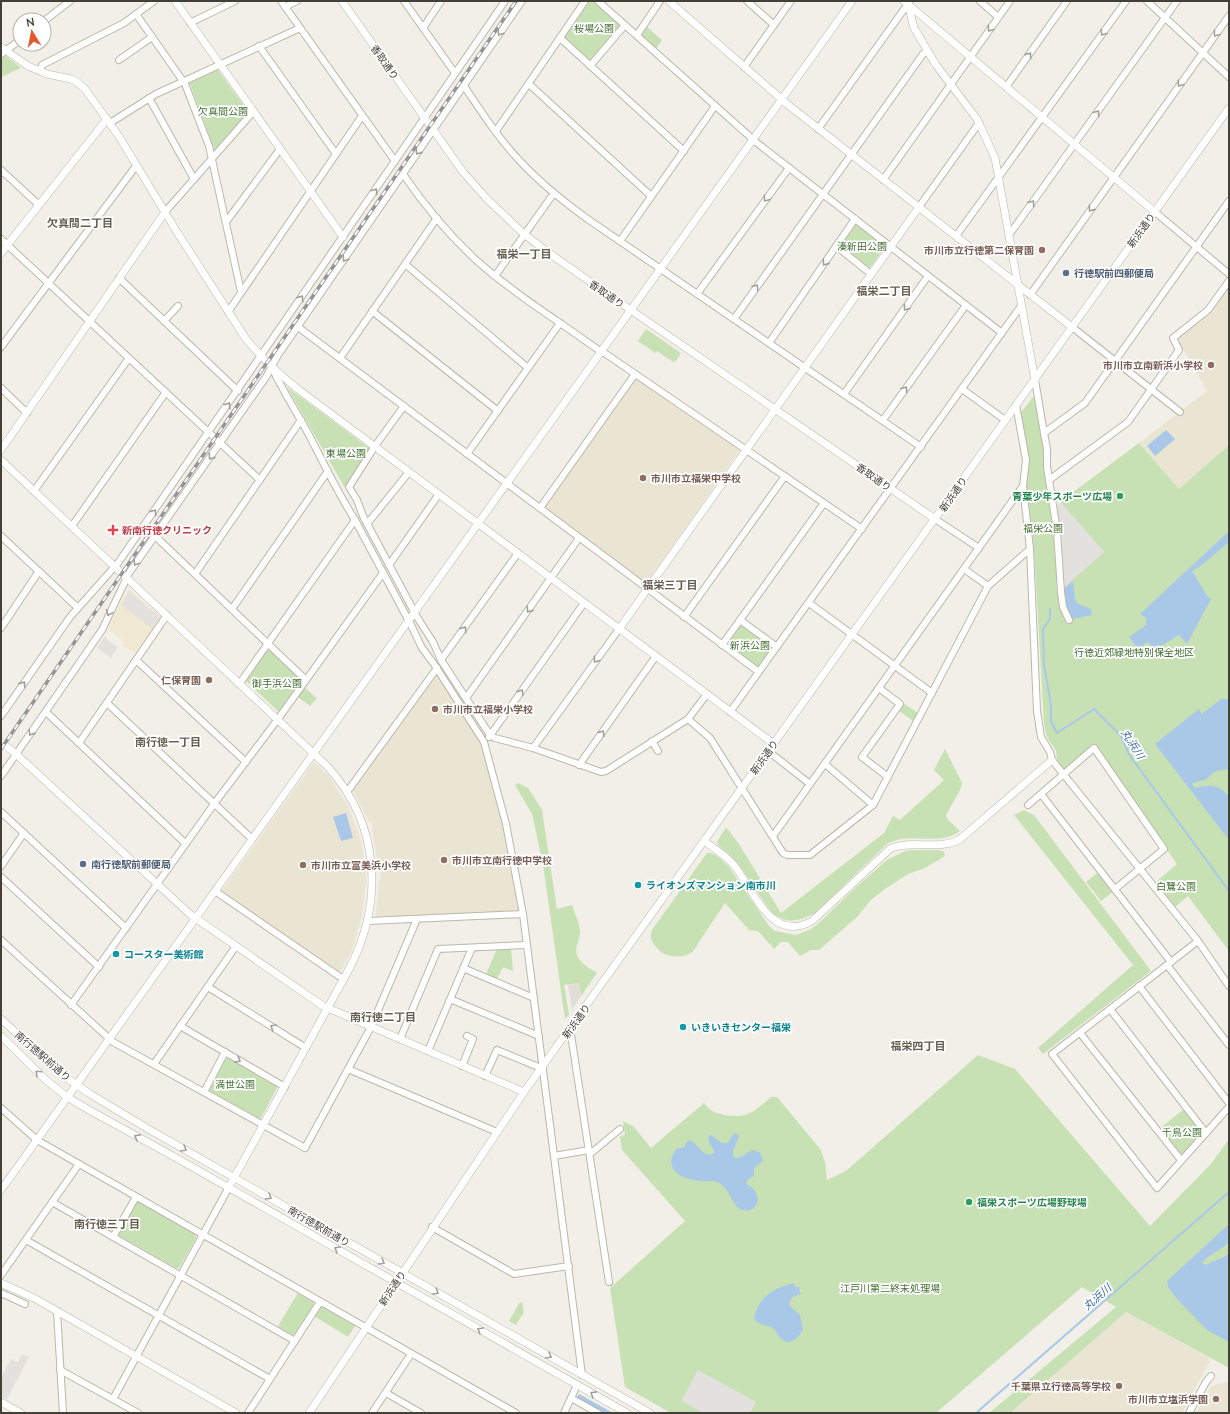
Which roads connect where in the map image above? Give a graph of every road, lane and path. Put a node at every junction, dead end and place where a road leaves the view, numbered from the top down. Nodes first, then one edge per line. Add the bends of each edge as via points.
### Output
1 (70, 1) edge
2 (154, 1) edge
3 (175, 1) edge
4 (236, 1) edge
5 (297, 1) edge
6 (342, 1) edge
7 (404, 1) edge
8 (441, 1) edge
9 (505, 1) edge
10 (522, 1) edge
11 (585, 1) edge
12 (598, 1) edge
13 (660, 1) edge
14 (669, 1) edge
15 (747, 1) edge
16 (791, 1) edge
17 (852, 1) edge
18 (980, 1) edge
19 (1010, 1) edge
20 (1067, 1) edge
21 (1126, 1) edge
22 (1147, 1) edge
23 (1177, 1) edge
24 (907, 2) edge
25 (283, 4) edge
26 (136, 14) junction
27 (52, 15) edge
28 (1229, 16) edge
29 (998, 17) junction
30 (1165, 18) junction
31 (190, 23) junction
32 (774, 24) junction
33 (626, 25) junction
34 (300, 28) junction
35 (423, 28) junction
36 (636, 35) junction
37 (152, 37) junction
38 (560, 38) junction
39 (12, 45) edge
40 (259, 46) junction
41 (3, 51) edge
42 (927, 51) junction
43 (1203, 53) junction
44 (970, 57) junction
45 (119, 60) dead end
46 (219, 64) junction
47 (590, 66) junction
48 (744, 67) junction
49 (40, 71) junction
50 (455, 74) junction
51 (1229, 77) edge
52 (183, 81) junction
53 (529, 84) junction
54 (950, 85) junction
55 (464, 86) junction
56 (1006, 87) junction
57 (149, 98) junction
58 (781, 100) junction
59 (716, 106) junction
60 (1229, 108) edge
61 (253, 112) junction
62 (362, 116) junction
63 (1042, 117) junction
64 (424, 118) junction
65 (108, 121) junction
66 (979, 123) junction
67 (818, 128) junction
68 (433, 131) junction
69 (496, 132) junction
70 (753, 139) junction
71 (1074, 144) junction
72 (280, 149) junction
73 (684, 151) junction
74 (336, 154) junction
75 (851, 154) junction
76 (212, 158) junction
77 (395, 161) junction
78 (136, 166) junction
79 (789, 168) junction
80 (1, 170) edge
81 (403, 174) junction
82 (999, 176) junction
83 (1114, 177) junction
84 (194, 179) junction
85 (883, 180) junction
86 (310, 192) junction
87 (554, 193) junction
88 (823, 194) junction
89 (651, 196) junction
90 (1229, 201) edge
91 (39, 205) junction
92 (919, 208) junction
93 (165, 212) junction
94 (1155, 212) junction
95 (436, 218) junction
96 (855, 219) junction
97 (226, 222) junction
98 (524, 234) junction
99 (1009, 235) junction
100 (956, 236) junction
101 (343, 237) junction
102 (1, 239) edge
103 (620, 241) junction
104 (7, 245) junction
105 (836, 246) junction
106 (1197, 246) junction
107 (891, 247) junction
108 (1, 253) edge
109 (405, 264) junction
110 (660, 269) junction
111 (871, 274) junction
112 (1229, 274) edge
113 (495, 276) junction
114 (928, 276) junction
115 (119, 278) junction
116 (1229, 281) edge
117 (49, 283) junction
118 (1017, 285) junction
119 (242, 292) junction
120 (697, 294) junction
121 (1030, 295) junction
122 (966, 305) junction
123 (178, 306) dead end
124 (1021, 306) junction
125 (631, 310) junction
126 (372, 311) junction
127 (228, 312) junction
128 (734, 319) junction
129 (89, 321) junction
130 (164, 321) junction
131 (560, 323) junction
132 (298, 327) junction
133 (1072, 327) junction
134 (1002, 333) junction
135 (769, 343) junction
136 (1, 348) edge
137 (601, 351) junction
138 (261, 356) junction
139 (129, 358) junction
140 (340, 358) junction
141 (1116, 360) junction
142 (271, 366) junction
143 (805, 367) junction
144 (528, 368) junction
145 (635, 374) junction
146 (1034, 380) junction
147 (1, 388) edge
148 (1152, 388) junction
149 (962, 389) junction
150 (238, 390) junction
151 (166, 392) junction
152 (844, 394) junction
153 (1016, 405) junction
154 (404, 406) junction
155 (775, 409) junction
156 (498, 410) junction
157 (1180, 412) dead end
158 (27, 413) junction
159 (301, 420) junction
160 (883, 420) junction
161 (1005, 420) junction
162 (209, 433) junction
163 (1044, 433) junction
164 (220, 444) junction
165 (375, 446) junction
166 (921, 446) junction
167 (746, 449) junction
168 (1, 450) edge
169 (467, 454) junction
170 (1, 460) edge
171 (328, 471) junction
172 (409, 472) junction
173 (785, 476) junction
174 (260, 480) junction
175 (1049, 480) junction
176 (507, 483) junction
177 (1023, 486) junction
178 (891, 489) junction
179 (34, 491) junction
180 (438, 494) junction
181 (824, 503) junction
182 (540, 508) junction
183 (935, 519) junction
184 (355, 520) junction
185 (367, 524) junction
186 (478, 524) junction
187 (72, 526) junction
188 (862, 529) junction
189 (155, 536) junction
190 (579, 538) junction
191 (2, 540) edge
192 (979, 548) junction
193 (1030, 549) junction
194 (518, 553) junction
195 (389, 565) junction
196 (115, 567) junction
197 (964, 569) junction
198 (39, 572) junction
199 (383, 573) junction
200 (195, 574) junction
201 (127, 578) junction
202 (551, 578) junction
203 (988, 586) junction
204 (647, 589) junction
205 (584, 603) junction
206 (809, 603) junction
207 (78, 608) junction
208 (232, 610) junction
209 (414, 612) junction
210 (167, 615) junction
211 (684, 617) junction
212 (408, 620) junction
213 (740, 620) junction
214 (1069, 620) dead end
215 (1, 628) edge
216 (619, 629) junction
217 (852, 634) junction
218 (268, 644) junction
219 (722, 645) junction
220 (777, 647) junction
221 (656, 656) junction
222 (136, 660) junction
223 (441, 660) junction
224 (894, 666) junction
225 (437, 668) junction
226 (759, 672) junction
227 (306, 680) junction
228 (240, 683) junction
229 (879, 688) junction
230 (932, 693) junction
231 (707, 694) junction
232 (466, 698) junction
233 (107, 703) junction
234 (46, 712) junction
235 (730, 712) junction
236 (1, 716) edge
237 (278, 719) junction
238 (688, 719) junction
239 (490, 735) junction
240 (1, 742) edge
241 (484, 742) junction
242 (652, 742) junction
243 (79, 743) junction
244 (774, 744) junction
245 (534, 748) junction
246 (658, 751) dead end
247 (768, 751) junction
248 (314, 752) junction
249 (16, 754) junction
250 (1052, 760) junction
251 (246, 762) junction
252 (825, 764) junction
253 (579, 765) junction
254 (1064, 774) junction
255 (1, 776) edge
256 (888, 776) junction
257 (810, 784) junction
258 (742, 788) junction
259 (347, 792) junction
260 (1041, 794) junction
261 (214, 804) junction
262 (873, 805) junction
263 (1028, 805) dead end
264 (1, 812) edge
265 (24, 833) junction
266 (773, 836) junction
267 (252, 839) junction
268 (704, 841) junction
269 (186, 844) junction
270 (1, 866) edge
271 (1140, 868) junction
272 (1, 877) edge
273 (158, 884) junction
274 (1115, 889) junction
275 (215, 891) junction
276 (522, 914) junction
277 (195, 918) junction
278 (417, 919) junction
279 (368, 921) junction
280 (126, 928) junction
281 (1, 940) edge
282 (1198, 941) junction
283 (526, 945) junction
284 (236, 946) junction
285 (472, 948) junction
286 (1169, 964) junction
287 (98, 967) junction
288 (463, 968) junction
289 (343, 979) junction
290 (1140, 986) junction
291 (1229, 986) edge
292 (208, 988) junction
293 (534, 998) junction
294 (450, 999) junction
295 (71, 1004) junction
296 (328, 1008) junction
297 (1110, 1009) junction
298 (1, 1019) edge
299 (180, 1026) junction
300 (371, 1027) junction
301 (570, 1028) junction
302 (1080, 1032) junction
303 (1, 1036) edge
304 (467, 1036) dead end
305 (539, 1036) junction
306 (109, 1039) junction
307 (400, 1039) junction
308 (1229, 1045) edge
309 (306, 1048) junction
310 (428, 1051) junction
311 (225, 1052) junction
312 (154, 1064) junction
313 (462, 1066) junction
314 (542, 1067) junction
315 (348, 1069) junction
316 (485, 1076) junction
317 (76, 1085) junction
318 (285, 1087) junction
319 (204, 1092) junction
320 (524, 1092) junction
321 (67, 1097) junction
322 (1229, 1104) edge
323 (1229, 1107) edge
324 (1, 1108) edge
325 (264, 1125) junction
326 (620, 1129) dead end
327 (497, 1132) junction
328 (1206, 1133) junction
329 (37, 1140) junction
330 (590, 1152) junction
331 (554, 1156) junction
332 (1181, 1160) junction
333 (79, 1164) junction
334 (235, 1178) junction
335 (230, 1188) junction
336 (1, 1190) edge
337 (136, 1197) junction
338 (52, 1202) junction
339 (432, 1227) junction
340 (203, 1235) junction
341 (113, 1237) junction
342 (26, 1240) junction
343 (568, 1266) junction
344 (402, 1273) junction
345 (1, 1275) edge
346 (181, 1275) junction
347 (396, 1282) junction
348 (609, 1282) dead end
349 (1, 1283) edge
350 (1, 1293) edge
351 (320, 1302) junction
352 (25, 1304) dead end
353 (57, 1311) junction
354 (159, 1316) junction
355 (365, 1328) junction
356 (295, 1340) junction
357 (411, 1354) junction
358 (137, 1356) junction
359 (60, 1370) junction
360 (582, 1375) junction
361 (1211, 1376) dead end
362 (270, 1379) junction
363 (577, 1385) junction
364 (386, 1393) junction
365 (571, 1398) junction
366 (113, 1399) junction
367 (1, 1402) edge
368 (21, 1413) edge
369 (63, 1413) edge
370 (138, 1413) edge
371 (236, 1413) edge
372 (248, 1413) edge
373 (308, 1413) edge
374 (372, 1413) edge
375 (421, 1413) edge
376 (516, 1413) edge
377 (564, 1413) edge
378 (598, 1413) edge
379 (627, 1413) edge
380 (650, 1413) edge
381 (1189, 1413) edge

1 - 27 street
2 - 26 street
3 - 31 street
4 - 31 street
5 - 25 street
6 - 64 street, 香取通り
7 - 35 street
8 - 35 street
9 - 50 street
10 -> 55 street
11 - 38 street
12 - 33 street
13 - 36 street
14 - 48 street
15 - 32 street
16 - 32 street
17 - 58 street
18 - 29 street
19 - 29 street
56 -> 20 street
21 -> 63 street
22 - 30 street
23 - 30 street
24 - 42 street via 914,28
24 - 44 street
24 - 67 street
25 - 34 street
26 - 37 street
26 - 49 street via 124,23 42,65
28 -> 43 street
29 -> 44 street
30 - 43 street
71 -> 30 street
31 - 46 street
32 - 48 street
33 - 36 street
33 - 47 street
34 - 40 street
34 - 62 street
35 - 50 street
36 - 59 street
37 - 45 street
37 - 52 street
38 - 47 street
38 - 53 street
39 - 41 street
40 - 46 street
40 - 74 street
41 - 49 street
42 - 54 street
42 - 75 street
43 - 51 street
43 -> 83 street
44 - 54 street
44 - 56 street
46 - 52 street
46 - 61 street
47 - 73 street
48 - 58 street
49 - 65 street via 77,82
50 - 64 street
52 - 57 street
52 - 76 street
53 - 69 street
53 - 89 street
54 - 66 street
54 - 85 street
55 - 68 street
55 - 69 street
56 - 63 street
57 - 65 street
57 - 84 street
58 - 67 street
58 - 70 street
59 - 70 street
59 - 73 street
60 - 94 street, 新浜通り
61 - 72 street
61 - 76 street
62 - 74 street
62 - 77 street
63 - 71 street
63 - 82 street
64 - 68 street, 香取通り
64 - 77 street
65 - 78 street
65 - 91 street
66 - 82 street via 996,158
66 - 92 street
67 - 75 street
68 -> 81 street
68 - 98 street, 香取通り via 470,180
69 - 87 street via 518,160
70 - 79 street
70 - 110 street
71 - 83 street
99 -> 71 street
72 - 86 street
72 - 97 street
73 - 89 street
74 - 86 street
75 - 85 street
75 - 88 street
76 - 84 street
76 - 97 street
101 -> 77 street
78 - 93 street
78 - 117 street
79 - 88 street
79 -> 120 street
80 - 91 street
81 - 95 street
81 -> 132 street
82 - 99 street
82 - 100 street
83 - 94 street
83 -> 121 street
84 - 93 street
85 - 92 street
86 - 101 street
86 - 119 street
87 - 98 street
87 - 103 street
88 - 96 street
128 -> 88 street
89 - 103 street
90 - 106 street
91 - 104 street
92 - 100 street
92 - 107 street
93 - 115 street
93 - 127 street
94 - 106 street
94 - 133 street, 新浜通り
95 - 109 street
95 - 113 street
96 - 105 street
96 - 107 street
97 - 119 street
98 - 113 street
98 - 125 street, 香取通り
99 - 118 street
100 - 118 street
138 -> 101 street
102 - 104 street
103 - 110 street
104 - 108 street
104 - 117 street
105 - 111 street
105 -> 135 street
106 - 112 street
106 - 141 street
107 - 111 street
107 - 114 street
109 - 126 street
109 - 144 street
110 - 120 street
110 - 125 street
111 - 143 street
113 - 131 street
114 - 122 street
114 -> 152 street
115 - 129 street
115 - 130 street
116 - 148 street via 1208,310 1173,338 1179,350
117 - 129 street
117 - 136 street
118 - 121 street
118 - 124 street
119 - 127 street
120 - 128 street
121 - 133 street
122 - 134 street
160 -> 122 street
123 - 130 street
124 - 134 street
124 - 146 street
125 - 137 street
125 - 155 street, 香取通り
126 - 140 street
126 - 156 street
127 - 138 street
128 - 135 street
129 - 139 street
129 - 158 street
130 - 150 street
131 - 137 street
131 - 144 street
132 - 140 street
132 - 142 street
133 - 141 street
133 - 146 street, 新浜通り
134 - 149 street
135 - 143 street
137 - 145 street
137 - 176 street
138 - 142 street
138 - 150 street
139 - 151 street
139 - 179 street
140 - 154 street
141 - 148 street
141 - 163 street via 1085,403
142 - 159 street via 282,391
142 - 164 street
142 - 165 street
143 - 152 street
143 - 155 street
144 - 156 street
145 - 167 street
145 - 182 street
146 - 153 street, 新浜通り
146 - 163 street
147 - 158 street
148 - 157 street
148 - 175 street via 1128,422
149 - 161 street
149 - 166 street
162 -> 150 street
151 - 162 street
151 - 187 street
152 - 160 street
153 - 161 street, 新浜通り
153 - 177 street via 1026,455
154 - 165 street
154 - 169 street
155 - 167 street
155 - 178 street, 香取通り
156 - 169 street
158 - 168 street
159 - 171 street
159 - 174 street
160 - 166 street
161 - 183 street, 新浜通り
162 - 164 street
196 -> 162 street
163 - 175 street
164 - 174 street
164 -> 189 street
165 - 172 street
165 - 185 street via 349,487
166 - 178 street
167 - 173 street
167 - 204 street
169 - 176 street
170 - 179 street
171 - 184 street
171 - 208 street
172 - 180 street
172 - 185 street
173 - 181 street
173 - 211 street
174 - 200 street
175 - 214 street via 1057,531 1061,592
176 - 182 street
176 - 186 street
177 - 192 street
177 - 193 street
178 - 183 street, 香取通り
178 - 188 street
179 - 187 street
180 - 186 street
180 - 195 street
181 - 188 street
181 - 213 street
182 - 190 street
183 - 192 street
183 - 217 street, 新浜通り
184 - 199 street
184 - 218 street
185 - 195 street
186 - 194 street
186 - 209 street
187 - 196 street
188 - 206 street
189 - 200 street
189 -> 201 street
190 - 202 street
190 - 204 street
191 - 198 street
192 - 197 street
193 - 203 street
193 - 250 street via 1037,718 1041,737
194 - 202 street
223 -> 194 street
195 - 209 street
196 - 201 street
196 - 207 street
197 - 203 street
197 - 224 street
198 - 207 street
198 - 215 street
199 - 212 street
199 - 227 street
200 - 208 street
201 - 210 street
201 -> 234 street via 102,630
202 - 205 street
202 -> 232 street
203 - 230 street
204 - 211 street
204 - 216 street
205 - 216 street
239 -> 205 street
206 - 217 street
206 - 220 street
236 -> 207 street
208 - 218 street
209 - 212 street
209 - 223 street
210 - 222 street
210 - 228 street
211 - 219 street
212 - 225 street via 419,643
212 - 248 street
213 - 219 street
213 - 220 street
216 - 221 street
216 -> 245 street
217 - 224 street
217 - 244 street, 新浜通り
218 - 227 street
218 - 228 street
219 - 226 street
220 - 226 street
221 - 231 street
253 -> 221 street
222 - 233 street
222 - 251 street
223 - 232 street
224 - 229 street
224 - 230 street
225 - 241 street
225 - 259 street
226 - 235 street
227 - 237 street
228 - 237 street
229 - 252 street
229 - 256 street via 900,704 862,757
230 - 256 street
231 - 235 street
231 - 238 street
232 - 239 street
233 - 243 street
233 - 261 street
234 - 243 street
234 -> 249 street
235 - 244 street
237 - 248 street
237 - 251 street
238 - 242 street
238 - 258 street via 710,738
239 - 241 street
239 - 245 street
240 - 249 street
241 - 276 street via 506,824
242 - 246 street
242 - 253 street via 603,772
243 - 269 street
244 - 247 street, 新浜通り
245 - 253 street
247 - 257 street
247 - 258 street, 新浜通り
248 - 259 street
248 - 267 street
249 - 255 street
249 - 273 street
250 - 254 street
250 - 268 street via 959,840 942,845 905,845 891,848 812,921 796,927 780,924 770,917 733,864
251 - 261 street
252 - 257 street
252 - 262 street
254 - 260 street
254 - 271 street
254 - 271 street via 1094,748 1164,849
256 - 262 street
257 - 266 street
258 - 266 street
258 - 268 street, 新浜通り
259 - 279 street via 360,817 369,853 372,884
260 - 263 street
260 - 274 street
261 - 267 street
261 - 269 street
262 - 266 street via 810,855 783,853
264 - 265 street
265 - 270 street
265 - 280 street
267 - 275 street
268 - 301 street, 新浜通り
269 - 273 street
271 - 274 street
271 - 282 street
272 - 287 street
273 - 277 street
273 - 280 street
274 - 286 street
275 - 277 street
275 - 289 street
276 - 278 street
276 - 283 street
277 - 284 street
277 - 306 street
278 - 279 street
278 - 300 street
279 - 289 street via 359,949
280 - 287 street
281 - 295 street
282 - 286 street
282 - 291 street
283 - 285 street
283 - 293 street
284 - 292 street
284 - 296 street
285 - 288 street
285 - 307 street via 438,949
286 - 290 street
286 - 308 street
287 - 295 street
288 - 293 street
288 - 294 street
289 - 296 street
290 - 297 street
290 - 322 street
292 - 299 street
309 -> 292 street
293 - 305 street
294 - 305 street
294 - 310 street
295 - 306 street
296 - 300 street
296 - 309 street
297 - 302 street
297 - 328 street
298 - 317 street, 南行徳駅前通り
299 - 311 street
299 - 312 street
300 - 307 street
300 - 315 street
301 - 314 street, 新浜通り
301 - 330 street
302 - 332 street
302 - 332 street via 1052,1054 1156,1188
321 -> 303 street, 南行徳駅前通り via 39,1074
304 - 313 street via 473,1038
305 - 314 street
306 - 312 street
306 - 317 street
307 - 310 street
309 - 318 street
310 - 313 street
311 -> 318 street
311 - 319 street
312 - 319 street
313 - 316 street
314 - 316 street via 497,1050
314 - 320 street, 新浜通り
314 - 331 street
315 - 325 street via 305,1148
315 - 327 street
316 - 320 street
317 - 321 street
317 -> 334 street, 南行徳駅前通り
318 - 325 street
319 - 325 street
320 - 327 street, 新浜通り
321 - 329 street
335 -> 321 street, 南行徳駅前通り
323 - 328 street
324 - 329 street
325 - 334 street
326 - 330 street
327 - 339 street, 新浜通り
328 - 332 street
329 - 333 street
329 - 336 street
330 - 331 street
330 - 348 street
331 - 343 street
333 - 337 street
333 - 338 street
334 - 335 street
334 -> 344 street, 南行徳駅前通り
335 - 340 street
347 -> 335 street, 南行徳駅前通り
337 - 340 street
337 - 341 street
338 - 341 street
338 - 342 street
339 - 343 street via 514,1274
339 - 344 street, 新浜通り
340 - 346 street
340 - 351 street
341 - 346 street
342 - 345 street
342 - 354 street
343 - 360 street
344 - 347 street, 新浜通り
344 -> 360 street, 南行徳駅前通り
346 - 354 street
346 - 356 street
347 - 355 street, 新浜通り
363 -> 347 street, 南行徳駅前通り
349 - 353 street
350 - 352 street
351 - 355 street
351 - 356 street
353 - 358 street
353 - 359 street
354 - 358 street
354 - 362 street
355 - 357 street
355 - 373 street, 新浜通り
356 - 362 street
357 - 364 street
357 - 376 street
358 - 366 street
358 - 371 street
359 - 366 street
359 - 369 street
360 - 380 street, 南行徳駅前通り
361 - 381 street
362 - 372 street
363 - 365 street
379 -> 363 street, 南行徳駅前通り
364 - 374 street
364 - 375 street
365 - 377 street
365 - 378 street
366 - 370 street
367 - 368 street

